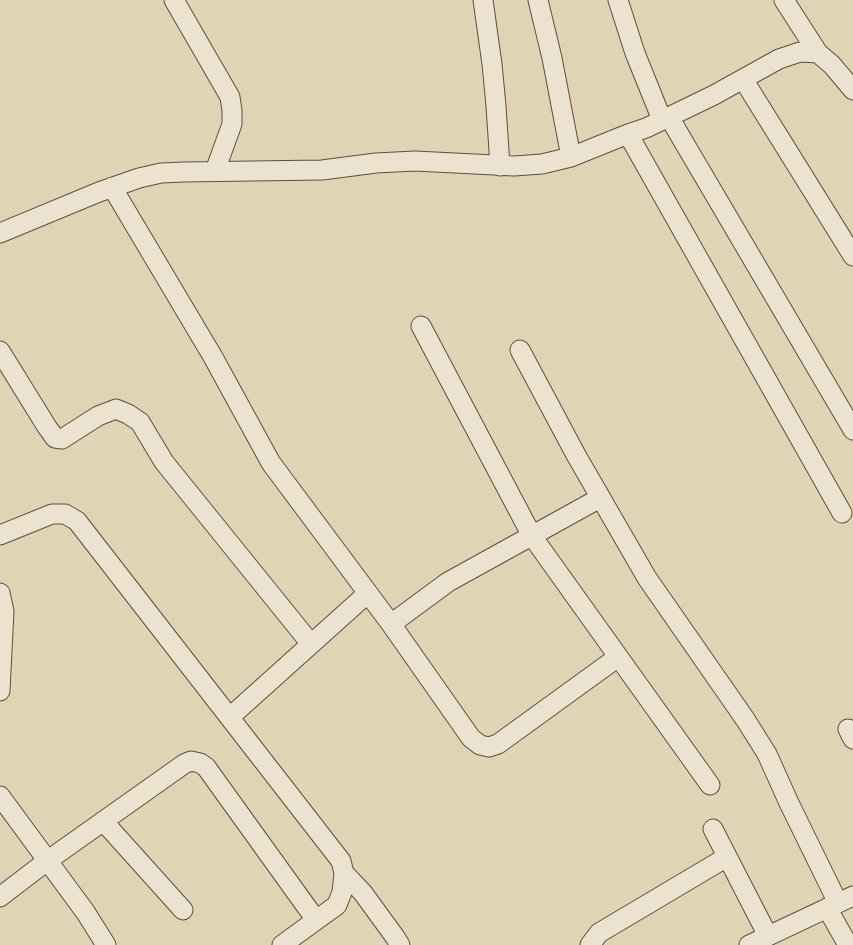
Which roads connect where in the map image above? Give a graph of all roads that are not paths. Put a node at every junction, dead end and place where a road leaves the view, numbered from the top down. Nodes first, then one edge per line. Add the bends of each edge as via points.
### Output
1 (174, 0) edge
2 (483, 0) edge
3 (538, 0) edge
4 (618, 0) edge
5 (784, 0) edge
6 (818, 53) junction
7 (743, 79) junction
8 (853, 90) edge
9 (666, 119) junction
10 (628, 134) junction
11 (571, 157) junction
12 (500, 166) junction
13 (216, 171) junction
14 (112, 187) junction
15 (0, 233) edge
16 (853, 256) edge
17 (421, 326) dead end
18 (520, 350) dead end
19 (0, 351) edge
20 (853, 430) edge
21 (600, 498) junction
22 (842, 513) dead end
23 (0, 535) edge
24 (532, 536) junction
25 (0, 593) edge
26 (368, 593) junction
27 (391, 624) junction
28 (310, 644) junction
29 (618, 657) junction
30 (0, 691) edge
31 (230, 717) junction
32 (710, 785) dead end
33 (0, 796) edge
34 (104, 821) junction
35 (713, 829) dead end
36 (727, 857) junction
37 (47, 861) junction
38 (344, 873) junction
39 (0, 897) edge
40 (839, 902) edge
41 (183, 910) dead end
42 (316, 920) junction
43 (768, 936) junction
44 (106, 945) edge
45 (282, 945) edge
46 (400, 945) edge
47 (590, 945) edge
48 (749, 945) edge
49 (848, 945) edge

1 - 13 street via 230,97 232,124
2 - 12 street via 494,81
3 - 11 street
4 - 9 street via 635,53
5 - 6 street
6 - 7 street via 800,52 779,59
6 - 8 street
7 - 9 street
7 - 16 street
9 - 10 street
9 - 20 street
10 - 11 street
10 - 22 street
11 - 12 street via 542,164
12 - 13 street via 416,161 322,170
13 - 14 street via 161,173
14 - 15 street
14 - 26 street via 213,357 271,463
17 - 24 street
18 - 21 street
19 - 28 street via 55,438 62,439 98,416 116,410 140,422 164,462
21 - 24 street
21 - 40 street via 647,578 767,754
23 - 31 street via 52,514 65,514 76,521
24 - 27 street via 448,582
24 - 29 street
25 - 30 street via 4,611
26 - 27 street
26 - 28 street
27 - 29 street via 471,738 480,745 498,744
28 - 31 street
29 - 32 street
31 - 38 street via 341,860
33 - 37 street
34 - 37 street
34 - 41 street
34 - 42 street via 184,764 191,761 200,763
35 - 36 street
36 - 43 street
36 - 47 street via 599,933
37 - 39 street
37 - 44 street
38 - 42 street via 337,905
38 - 46 street
40 - 43 street
40 - 49 street
42 - 45 street
43 - 48 street

